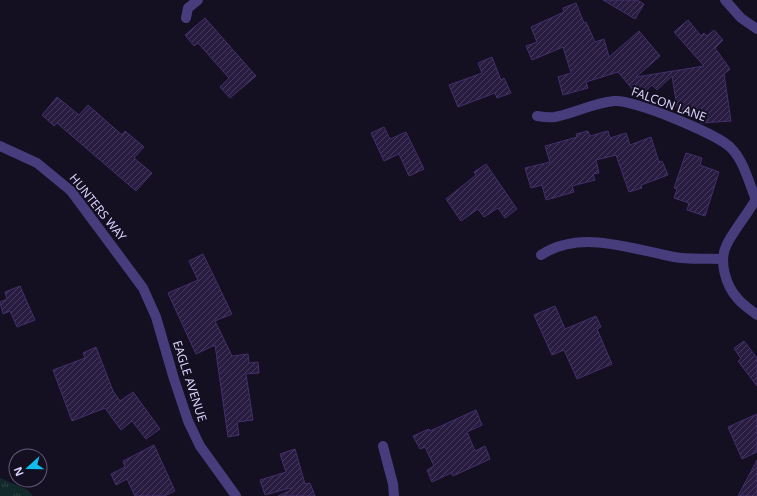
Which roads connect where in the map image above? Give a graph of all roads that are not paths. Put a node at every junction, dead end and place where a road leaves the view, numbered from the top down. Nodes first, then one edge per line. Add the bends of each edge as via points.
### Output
1 (198, 0) edge
2 (725, 0) edge
3 (186, 18) dead end
4 (757, 29) edge
5 (537, 116) dead end
6 (0, 146) edge
7 (756, 199) edge
8 (541, 255) dead end
9 (723, 259) junction
10 (143, 288) joint
11 (757, 315) edge
12 (384, 446) dead end
13 (236, 496) edge
14 (394, 496) edge

1 - 3 street via 188,8
2 - 4 street via 741,18
5 - 7 street, FALCON LANE via 554,117 614,101 631,102 724,142 736,155
6 - 10 street, HUNTERS WAY via 37,163 71,191
7 - 9 street via 727,245
8 - 9 street via 561,245 607,242 676,257
9 - 11 street via 730,289 738,300
10 - 13 street, EAGLE AVENUE via 156,317 188,421 200,446
12 - 14 street

